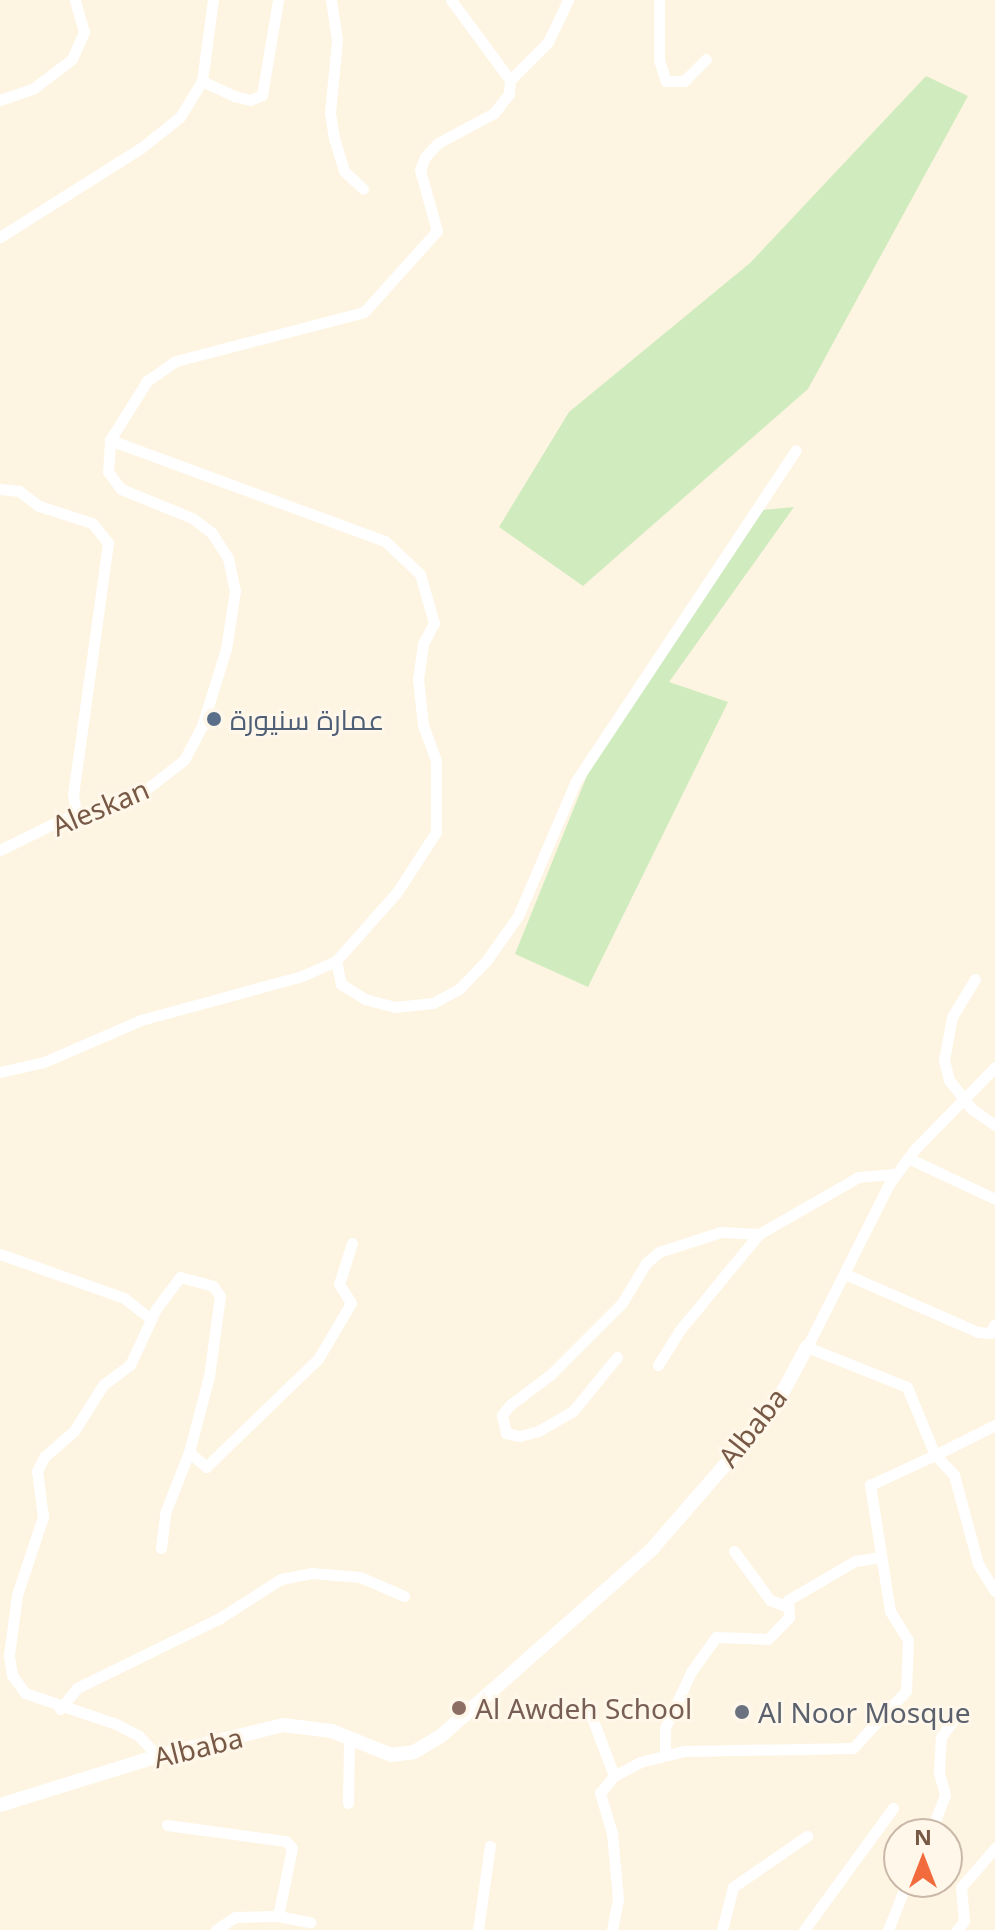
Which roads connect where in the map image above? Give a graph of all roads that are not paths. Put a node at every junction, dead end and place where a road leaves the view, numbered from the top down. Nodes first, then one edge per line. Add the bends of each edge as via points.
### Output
1 (75, 0) edge
2 (213, 0) edge
3 (278, 0) edge
4 (331, 0) edge
5 (451, 0) edge
6 (568, 0) edge
7 (659, 0) edge
8 (706, 59) dead end
9 (510, 80) junction
10 (202, 81) junction
11 (0, 100) edge
12 (363, 189) dead end
13 (0, 237) edge
14 (110, 440) junction
15 (796, 450) dead end
16 (0, 489) edge
17 (76, 814) junction
18 (0, 850) edge
19 (336, 961) junction
20 (975, 979) dead end
21 (995, 1067) edge
22 (0, 1072) edge
23 (963, 1098) junction
24 (995, 1125) edge
25 (908, 1158) junction
26 (896, 1174) junction
27 (995, 1199) edge
28 (759, 1234) junction
29 (352, 1243) dead end
30 (0, 1254) edge
31 (845, 1274) junction
32 (151, 1319) junction
33 (995, 1324) edge
34 (807, 1347) junction
35 (617, 1357) dead end
36 (658, 1365) dead end
37 (995, 1425) edge
38 (189, 1452) junction
39 (935, 1455) junction
40 (161, 1548) dead end
41 (734, 1551) dead end
42 (879, 1557) junction
43 (995, 1591) edge
44 (404, 1596) dead end
45 (788, 1607) junction
46 (60, 1709) junction
47 (591, 1715) dead end
48 (957, 1715) dead end
49 (349, 1738) junction
50 (665, 1755) junction
51 (158, 1756) junction
52 (614, 1776) junction
53 (348, 1803) dead end
54 (0, 1805) edge
55 (893, 1808) dead end
56 (936, 1818) edge
57 (167, 1825) dead end
58 (807, 1836) dead end
59 (490, 1846) dead end
60 (995, 1848) edge
61 (901, 1898) edge
62 (278, 1916) junction
63 (310, 1922) dead end
64 (216, 1930) edge
65 (478, 1930) edge
66 (612, 1930) edge
67 (722, 1930) edge
68 (804, 1930) edge
69 (888, 1930) edge
70 (957, 1930) edge

1 - 11 street via 84,32 72,59 55,76
2 - 10 street
3 - 10 street via 262,95 250,100
4 - 12 street via 337,40 330,113 334,138 344,171
5 - 9 street
6 - 9 street via 548,42
7 - 8 street via 659,60 666,81 684,81
9 - 14 street via 509,94 494,113 438,143 425,157 420,170 437,231 364,312 176,361 147,381
10 - 13 street via 180,117 158,136
14 - 17 street, Aleskan via 108,472 121,489 192,518 212,533 228,558 235,591 226,649 202,726 184,760 139,795
14 - 19 street via 385,541 420,574 432,600 434,623 423,644 418,679 423,725 436,761 436,832 407,879
15 - 19 street via 576,781 518,916 486,961 459,989 433,1003 395,1007 365,999 341,984
16 - 17 street via 19,491 39,506 92,523 108,543 73,794
17 - 18 street, Aleskan
19 - 22 street via 302,976 141,1020 44,1062
20 - 23 street via 952,1017 944,1060 949,1080
21 - 23 street
23 - 24 street
23 - 25 street
25 - 26 street
25 - 27 street
26 - 28 street via 858,1177
26 - 31 street
28 - 35 street via 721,1232 659,1252 646,1263 622,1303 550,1375 510,1405 502,1415 506,1433 539,1431 573,1411
28 - 36 street via 679,1331
29 - 38 street via 339,1284 351,1303 318,1359 206,1467
30 - 32 street via 124,1298
31 - 33 street via 978,1332 990,1333
31 - 34 street
32 - 38 street via 180,1277 218,1290 209,1376
32 - 46 street via 130,1365 103,1385 74,1431 37,1471 43,1517 17,1595 9,1655 12,1675 25,1693
34 - 39 street via 907,1387
34 - 49 street, Albaba via 773,1410 652,1549 442,1735 414,1752 391,1755
37 - 39 street
38 - 40 street via 165,1513
39 - 42 street via 870,1485
39 - 43 street via 954,1475 978,1564
41 - 45 street via 770,1600
42 - 45 street via 855,1561 813,1583 788,1600
42 - 50 street via 890,1611 908,1640 906,1691 853,1748
44 - 46 street via 360,1577 311,1573 281,1579 220,1618 77,1688
45 - 50 street via 789,1617 768,1639 716,1637 691,1672 665,1728
46 - 51 street via 116,1724 139,1736
47 - 52 street
48 - 56 street via 941,1737 939,1772 945,1795
49 - 51 street, Albaba via 283,1725
49 - 53 street
50 - 52 street
51 - 54 street, Albaba
52 - 66 street via 600,1793 612,1833 618,1899
55 - 68 street
57 - 62 street via 286,1841 292,1848
58 - 67 street via 733,1887
59 - 65 street
60 - 70 street via 961,1887 964,1921
61 - 69 street
62 - 63 street
62 - 64 street via 235,1917

